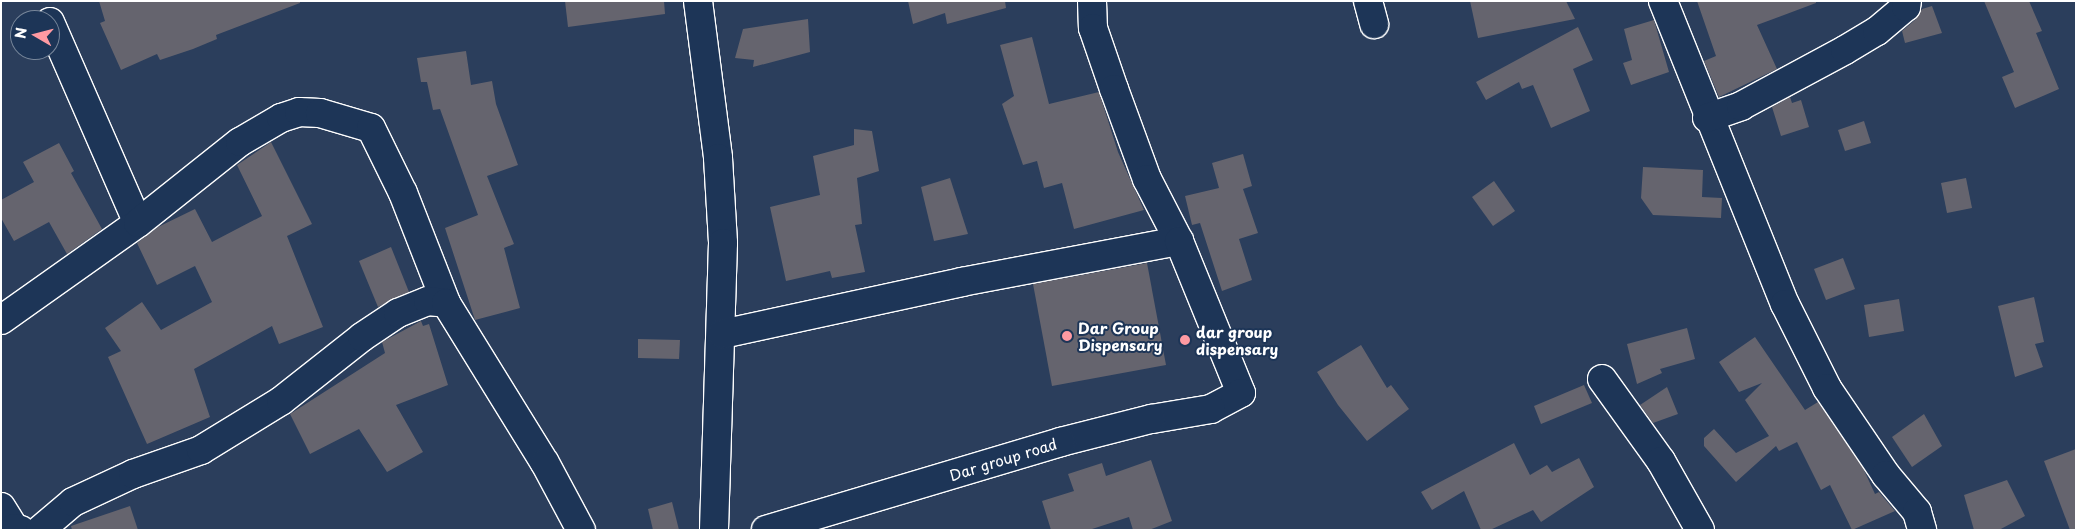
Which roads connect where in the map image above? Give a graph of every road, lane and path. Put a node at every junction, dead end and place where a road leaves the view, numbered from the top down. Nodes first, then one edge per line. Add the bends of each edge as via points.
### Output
1 (698, 1) edge
2 (1092, 1) edge
3 (1663, 1) edge
4 (1907, 1) edge
5 (60, 44) edge
6 (1707, 118) junction
7 (138, 223) junction
8 (1180, 241) junction
9 (446, 303) junction
10 (1, 320) edge
11 (722, 334) junction
12 (1602, 379) dead end
13 (1, 507) edge
14 (21, 530) edge
15 (40, 530) edge
16 (580, 530) edge
17 (714, 530) edge
18 (766, 530) edge
19 (1700, 530) edge
20 (1922, 530) edge

1 - 11 street via 718,158 724,243
2 - 8 street via 1093,28 1147,179
3 - 6 street
4 - 6 street via 1906,7 1877,31 1845,50 1741,106
5 - 7 street
6 - 20 street via 1785,304 1827,388 1886,475 1917,512
7 - 9 street via 240,142 281,118 299,112 320,113 363,124 376,136 396,177
7 - 10 street
8 - 11 street via 962,282
8 - 18 street, Dar group road via 1241,393 1210,409 1151,419 1061,442
9 - 15 street via 422,302 398,313 252,420 200,450 133,474 73,502
9 - 16 street via 545,463
11 - 17 street
12 - 19 street via 1661,461
13 - 14 street via 14,528

